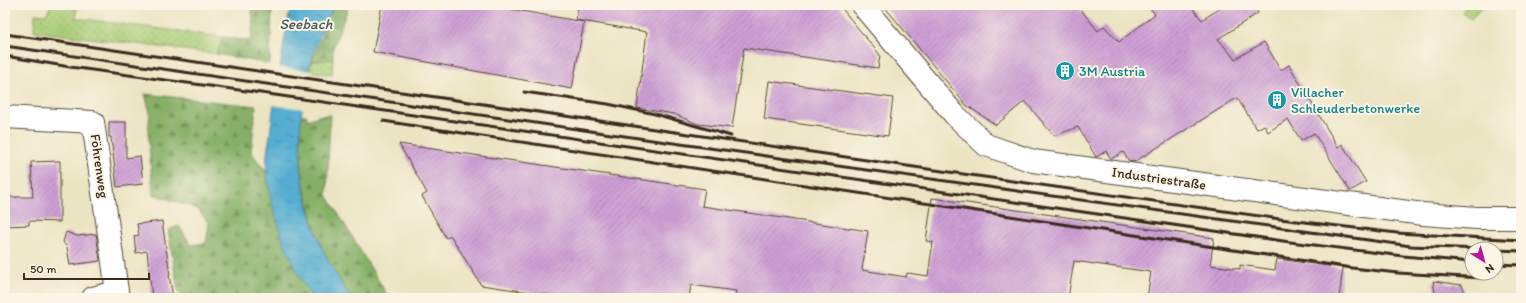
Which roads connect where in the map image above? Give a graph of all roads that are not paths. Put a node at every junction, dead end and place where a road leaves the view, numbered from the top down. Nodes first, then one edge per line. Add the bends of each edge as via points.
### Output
1 (862, 5) edge
2 (5, 117) edge
3 (1521, 218) edge
4 (118, 295) edge
5 (93, 298) edge

1 - 3 street, Industriestraße via 954,114 986,145 1032,161 1393,210 1477,218
2 - 4 street, Föhrenweg via 93,122
4 - 5 street

